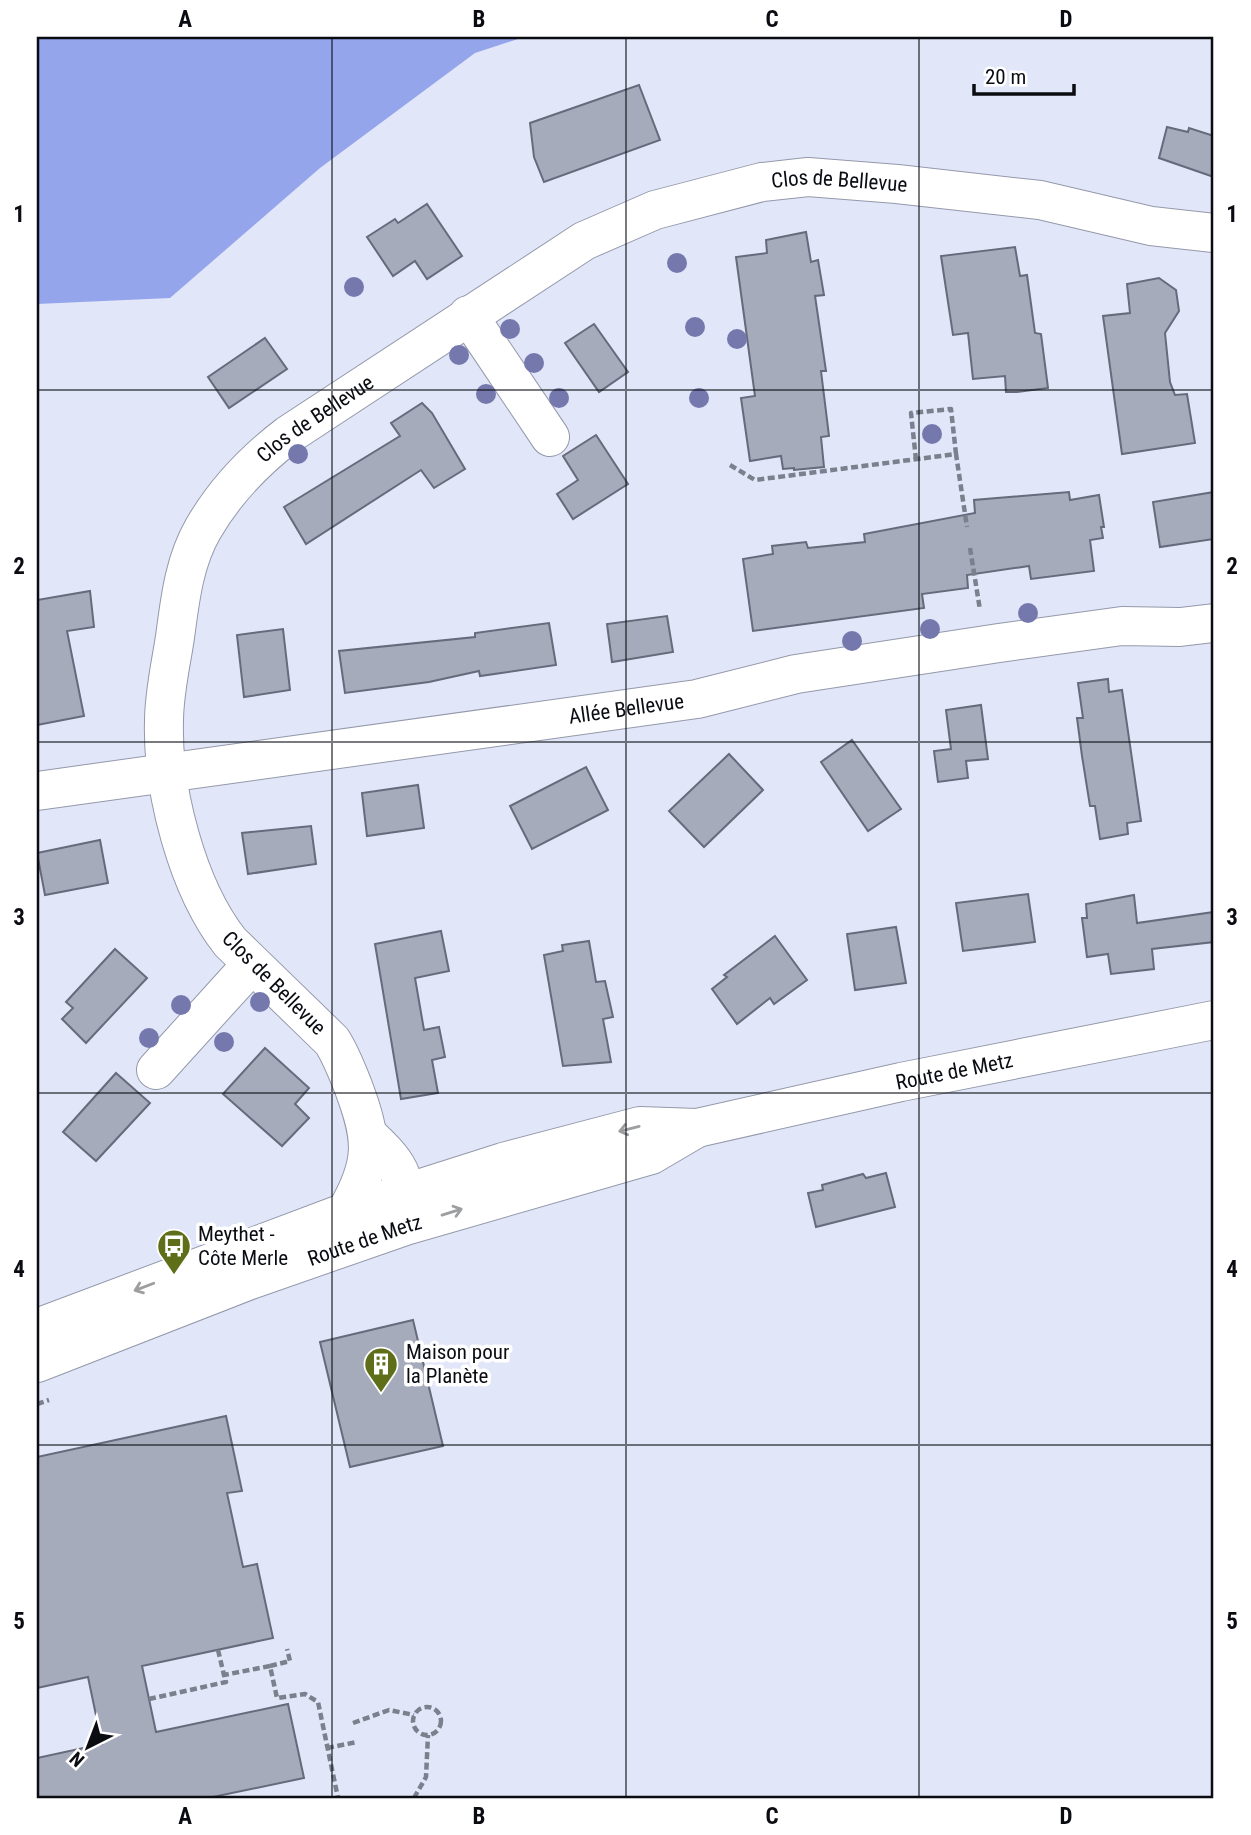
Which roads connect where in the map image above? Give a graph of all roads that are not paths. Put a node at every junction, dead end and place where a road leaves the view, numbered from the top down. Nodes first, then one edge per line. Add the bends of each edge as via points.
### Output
1 (1214, 233) edge
2 (468, 315) junction
3 (550, 437) dead end
4 (1214, 623) edge
5 (167, 774) junction
6 (37, 791) edge
7 (253, 964) junction
8 (1214, 1020) edge
9 (156, 1070) dead end
10 (696, 1128) junction
11 (370, 1137) junction
12 (402, 1193) junction
13 (343, 1230) junction
14 (37, 1328) edge
15 (37, 1363) edge

1 - 2 street, Clos de Bellevue via 1151,226 1040,200 839,177 762,182 655,210 613,227 561,254
2 - 3 street
2 - 5 street, Clos de Bellevue via 266,452 230,489 202,530 185,574 179,607 164,720
4 - 5 street, Allée Bellevue via 1122,626 796,674 697,699
5 - 6 street, Allée Bellevue
5 - 7 street, Clos de Bellevue via 174,816 205,904 230,942
7 - 9 street
7 - 11 street, Clos de Bellevue via 338,1050
8 - 10 street, Route de Metz
10 -> 12 street, Route de Metz via 640,1126
13 -> 10 street, Route de Metz via 432,1218 651,1155
11 - 12 street, Clos de Bellevue via 394,1163
11 - 13 street via 362,1180
12 - 13 street, Route de Metz
13 -> 14 street, Route de Metz
13 - 15 street, Route de Metz

